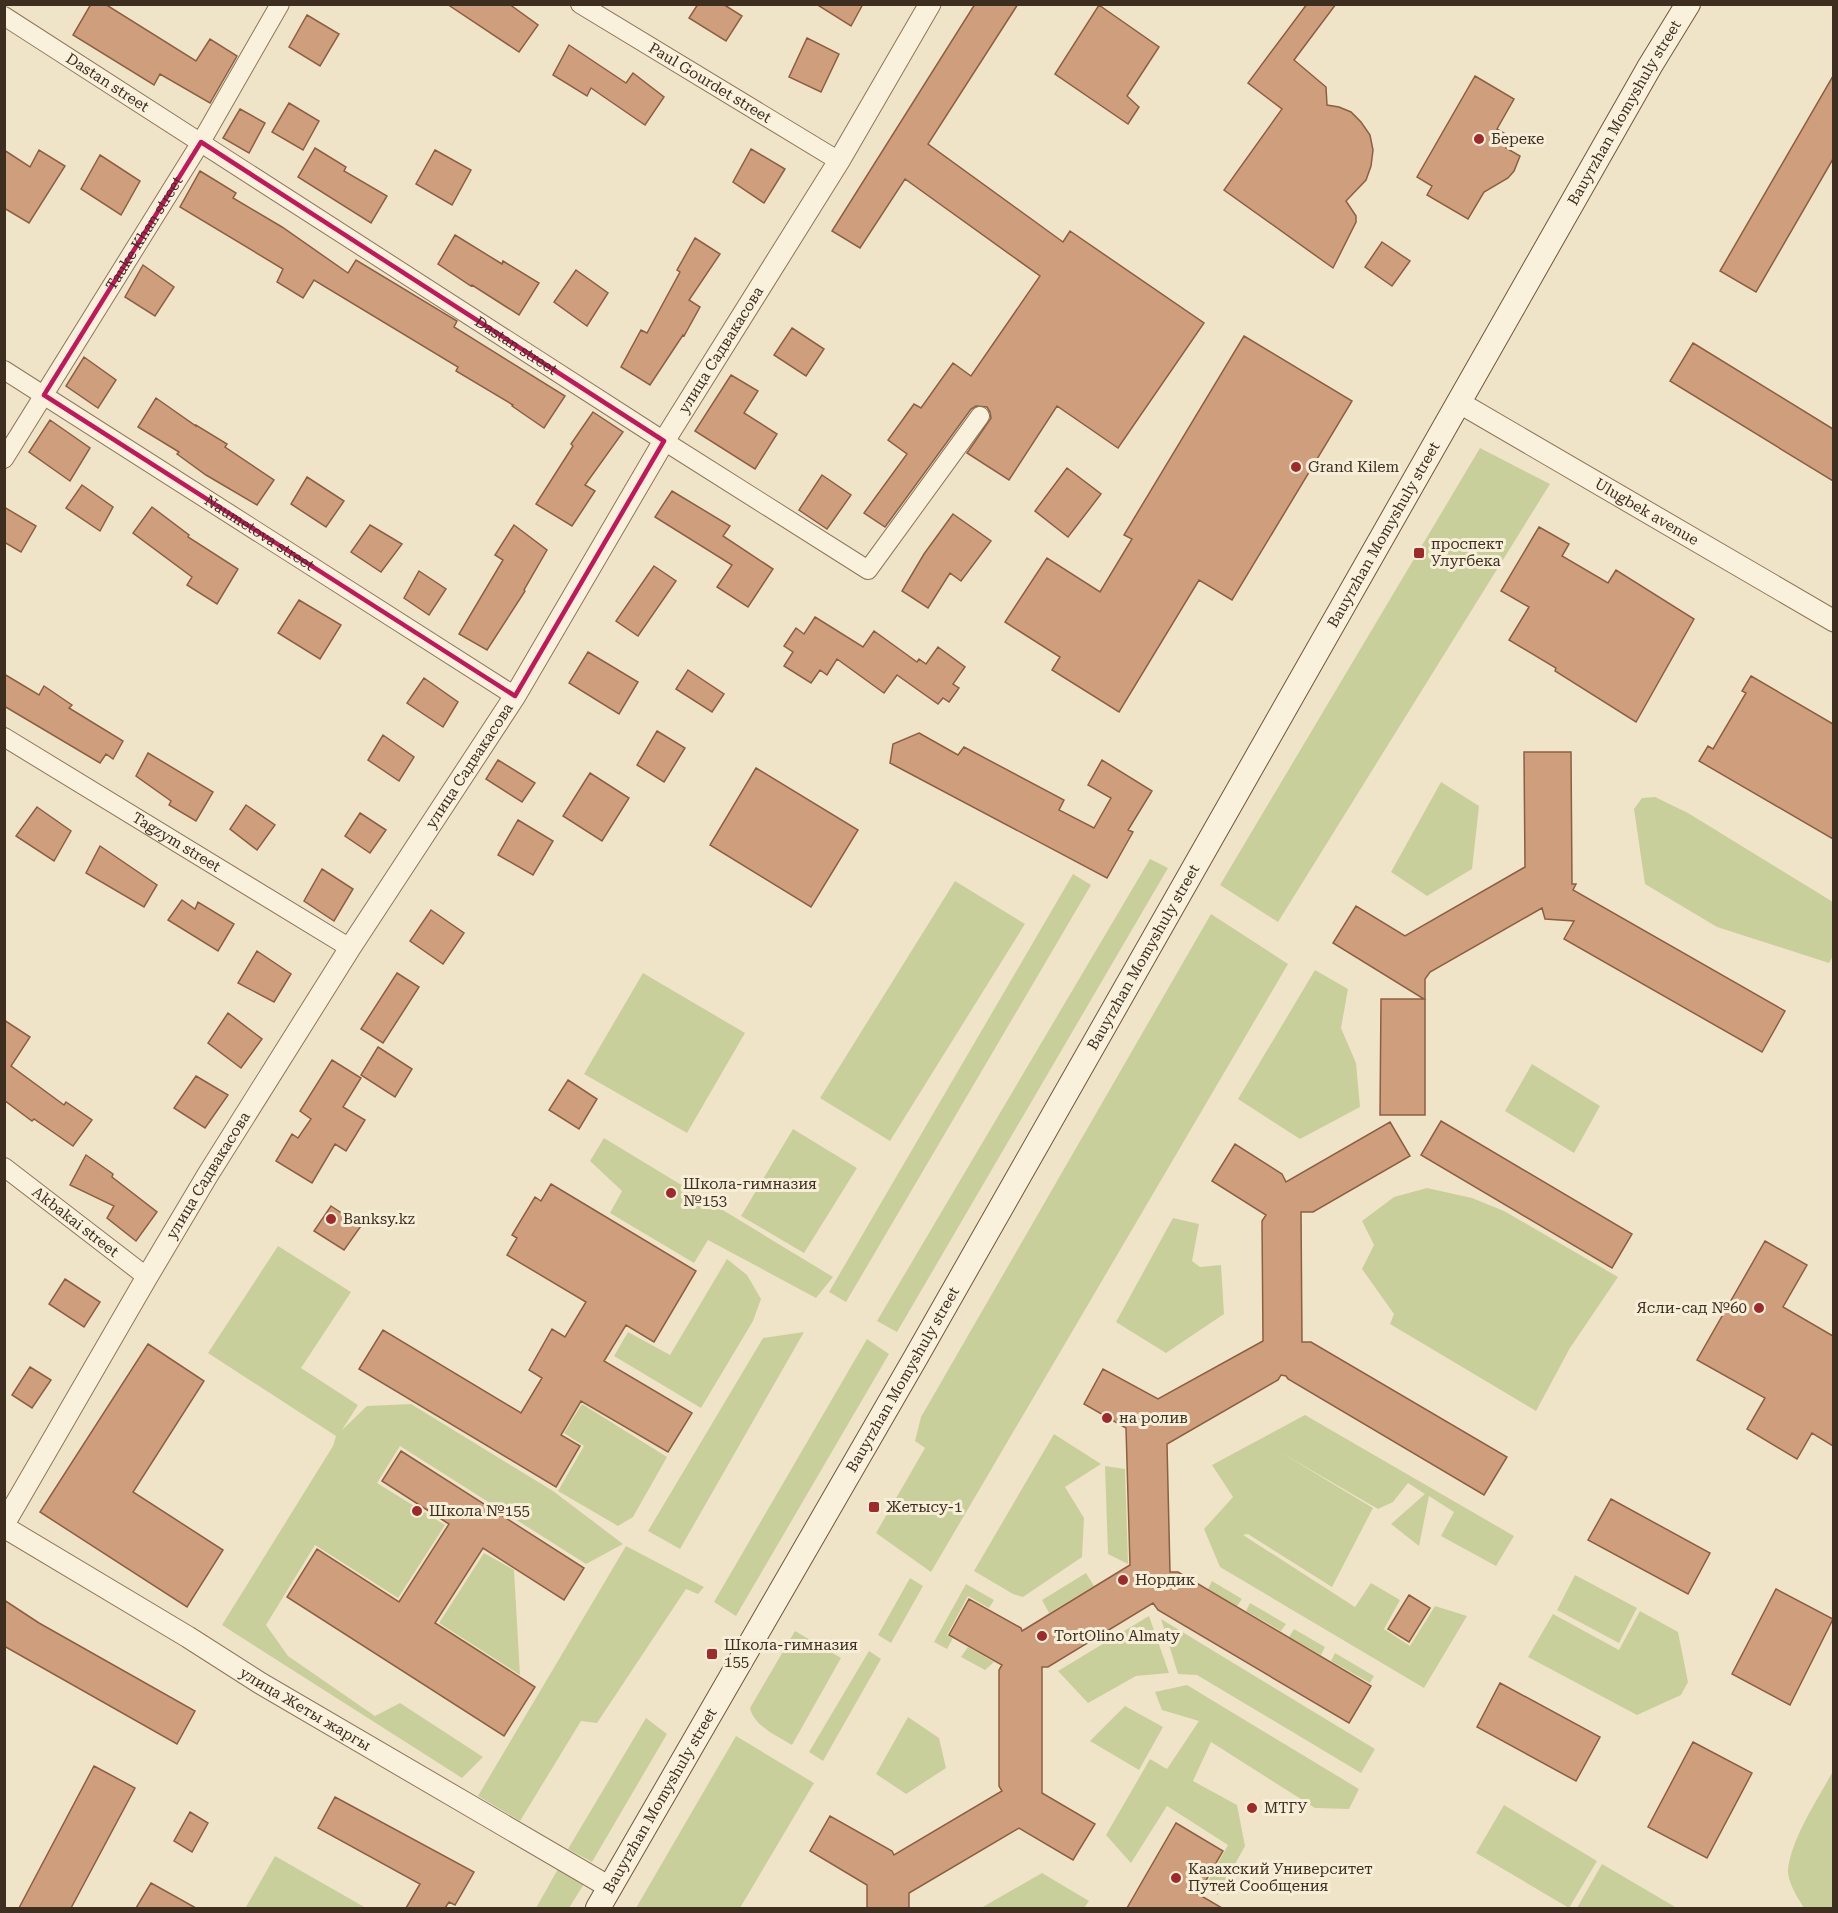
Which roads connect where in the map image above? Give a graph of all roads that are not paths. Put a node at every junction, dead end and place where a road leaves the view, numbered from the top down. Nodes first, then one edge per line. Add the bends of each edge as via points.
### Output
1 (280, 4) edge
2 (580, 4) edge
3 (930, 4) edge
4 (1688, 4) edge
5 (4, 16) edge
6 (201, 142) junction
7 (839, 161) junction
8 (4, 370) edge
9 (44, 395) junction
10 (1460, 403) junction
11 (980, 416) dead end
12 (664, 441) junction
13 (4, 459) edge
14 (1833, 621) edge
15 (515, 696) junction
16 (4, 737) edge
17 (350, 948) junction
18 (4, 1167) edge
19 (147, 1277) junction
20 (4, 1526) edge
21 (611, 1888) junction
22 (598, 1908) edge

1 - 6 street, Tauke Khan street
2 - 7 street, Paul Gourdet street
3 - 7 street, улица Садвакасова
4 - 10 main road, Bauyrzhan Momyshuly street
5 - 6 street, Dastan street
6 - 9 street, Tauke Khan street
6 - 12 street, Dastan street
7 - 12 street, улица Садвакасова
8 - 9 street, Naumetova street
9 - 13 street, Tauke Khan street
9 - 15 street, Naumetova street
10 - 14 street, Ulugbek avenue
10 - 21 main road, Bauyrzhan Momyshuly street
11 - 12 street, Dastan street via 868,570
12 - 15 street, улица Садвакасова
15 - 17 street, улица Садвакасова
16 - 17 street, Tagzym street
17 - 19 street, улица Садвакасова
18 - 19 street, Akbakai street
19 - 20 street, улица Садвакасова
20 - 21 street, улица Жеты жаргы via 260,1683
21 - 22 main road, Bauyrzhan Momyshuly street

